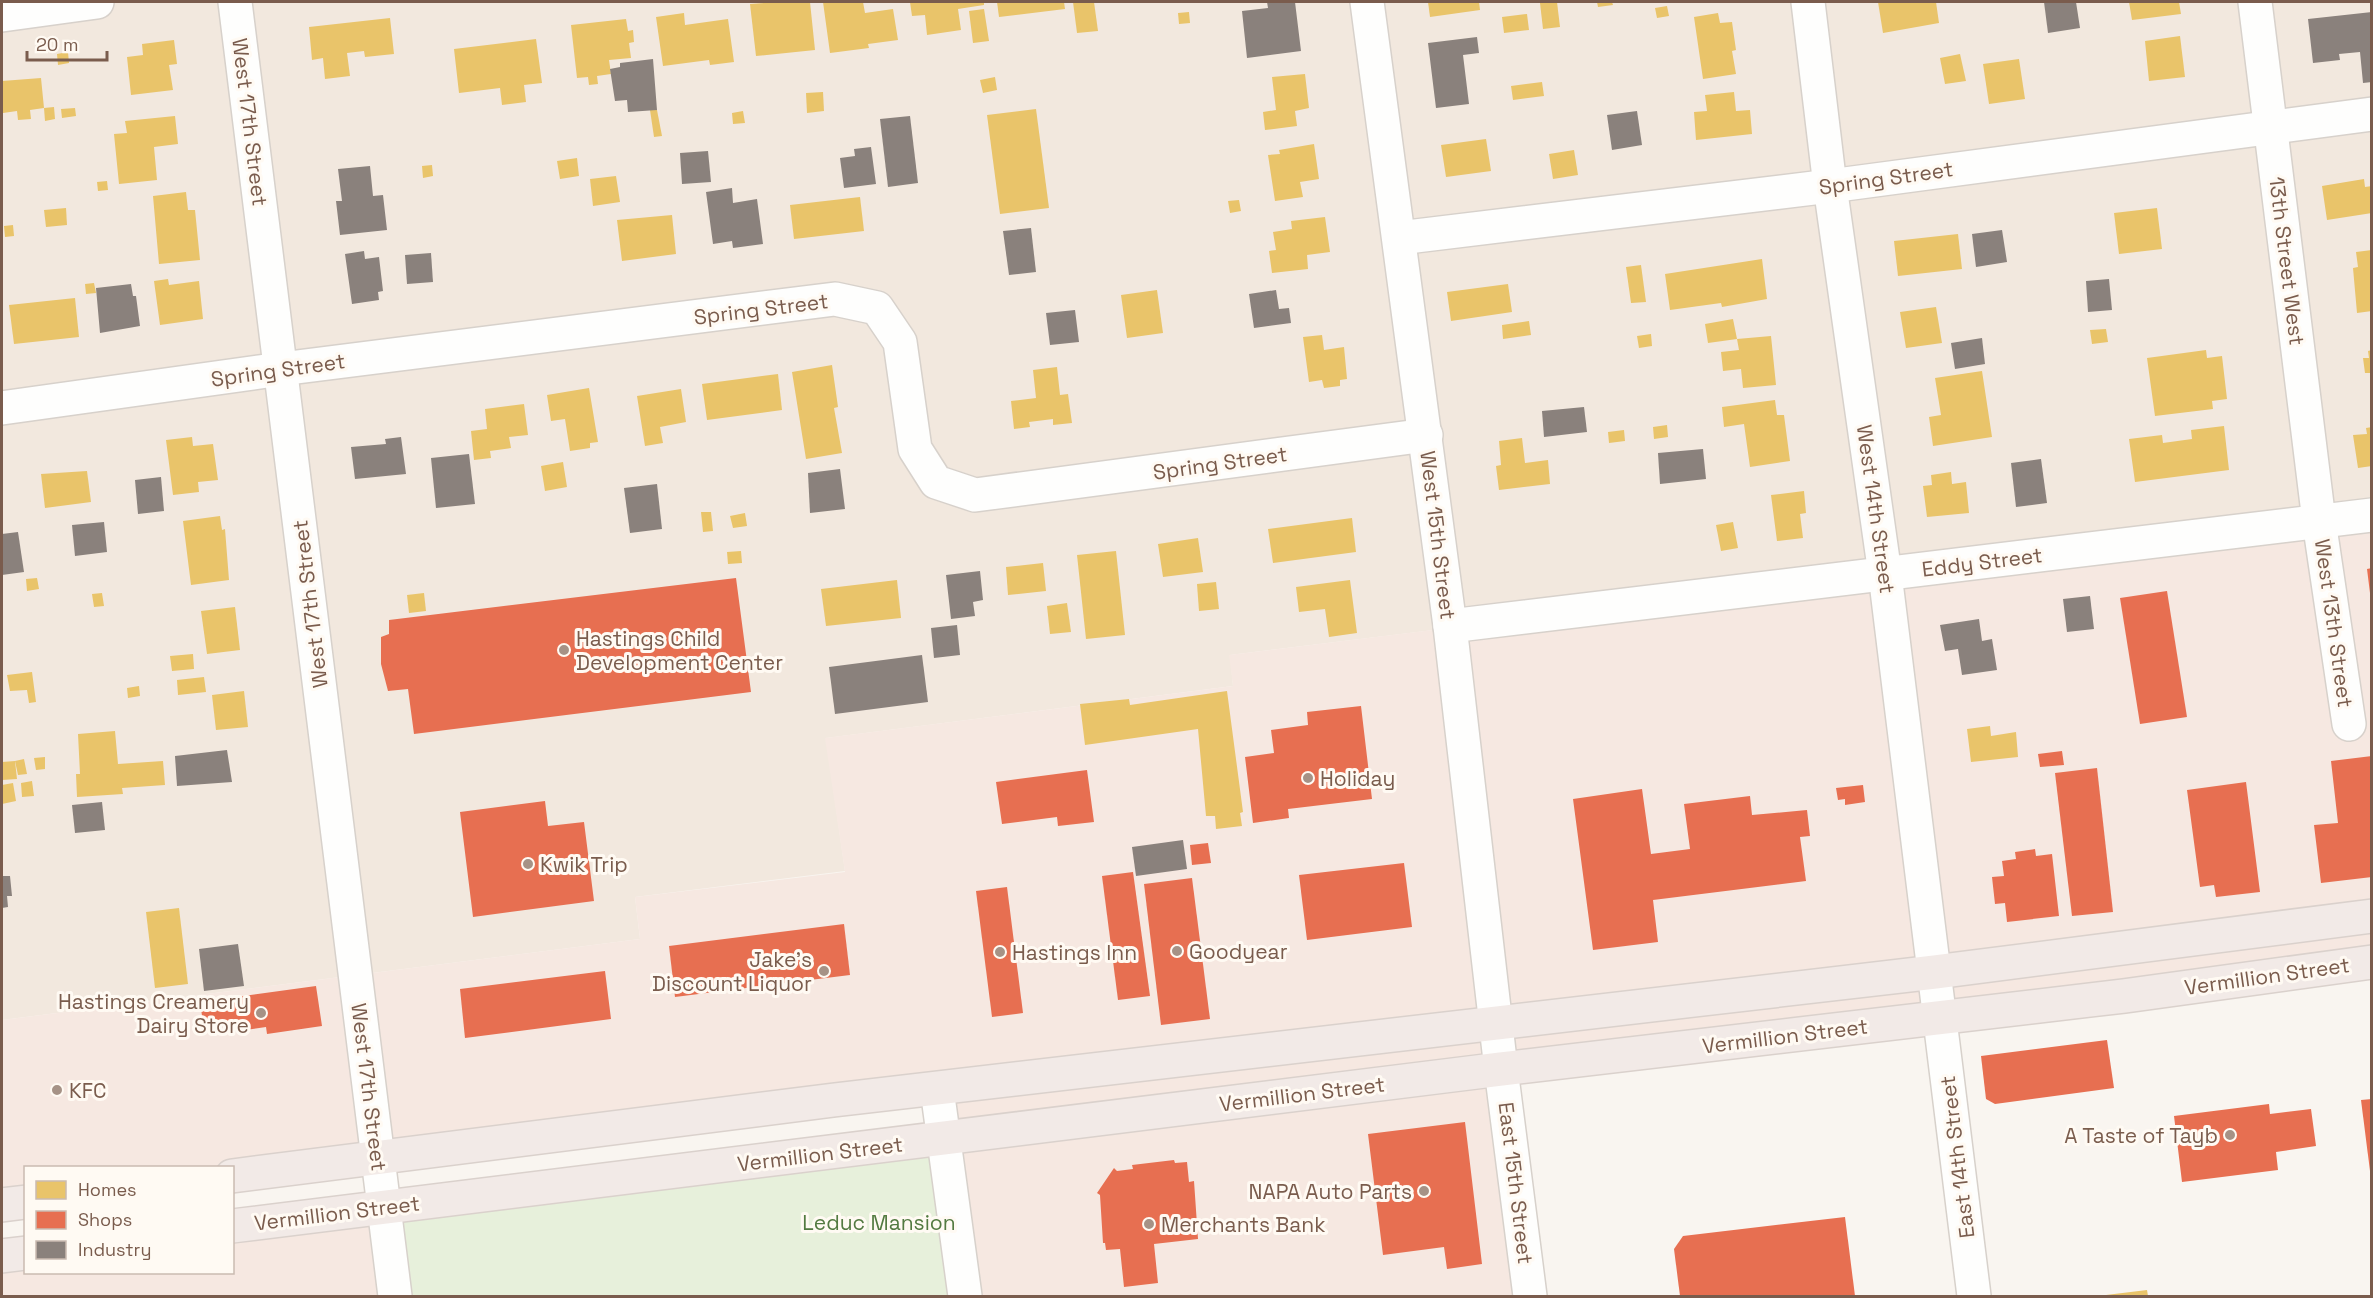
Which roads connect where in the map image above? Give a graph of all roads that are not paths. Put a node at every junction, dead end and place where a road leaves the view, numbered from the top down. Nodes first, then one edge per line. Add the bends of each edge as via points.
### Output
1 (97, 2) edge
2 (235, 2) edge
3 (1367, 2) edge
4 (1808, 2) edge
5 (2255, 2) edge
6 (2, 15) edge
7 (2372, 114) edge
8 (2270, 126) junction
9 (1830, 186) junction
10 (1399, 238) junction
11 (281, 369) junction
12 (2, 408) edge
13 (1426, 435) junction
14 (2372, 515) edge
15 (2319, 521) junction
16 (1886, 574) junction
17 (1450, 626) junction
18 (2349, 724) dead end
19 (2372, 916) edge
20 (2372, 962) edge
21 (1935, 972) junction
22 (1941, 1017) junction
23 (1496, 1024) junction
24 (1501, 1069) junction
25 (937, 1089) junction
26 (946, 1139) junction
27 (377, 1157) junction
28 (234, 1176) edge
29 (24, 1202) edge
30 (2, 1205) edge
31 (384, 1207) junction
32 (234, 1226) edge
33 (24, 1253) edge
34 (2, 1256) edge
35 (395, 1296) edge
36 (965, 1296) edge
37 (1530, 1296) edge
38 (1974, 1296) edge

1 - 6 street
2 - 11 street, West 17th Street
3 - 10 street, West 15th Street
4 - 9 street, West 14th Street
5 - 8 street, 13th Street West
7 - 8 street, Spring Street
8 - 9 street, Spring Street
8 - 15 street, 13th Street West
9 - 10 street, Spring Street
9 - 16 street, West 14th Street
10 - 13 street, West 15th Street
11 - 12 street, Spring Street
11 - 13 street, Spring Street via 835,300 877,308 900,342 915,449 936,482 975,495
11 - 27 street, West 17th Street
13 - 17 street, West 15th Street
14 - 15 street, Eddy Street
15 - 16 street, Eddy Street
15 - 18 street, West 13th Street
16 - 17 street, Eddy Street
16 - 21 street, West 14th Street
17 - 23 street, West 15th Street
19 - 21 highway
20 - 22 highway, Vermillion Street
21 - 22 street, West 14th Street
21 - 23 highway
22 - 24 highway, Vermillion Street
22 - 38 street, East 14th Street
23 - 24 street, West 15th Street
23 - 25 highway
24 - 26 highway, Vermillion Street
24 - 37 street, East 15th Street
25 - 26 street
25 - 27 highway
26 - 31 highway, Vermillion Street
26 - 36 street
27 - 28 highway
27 - 31 street, West 17th Street
29 - 30 highway
31 - 32 highway, Vermillion Street
31 - 35 street, West 17th Street
33 - 34 highway

